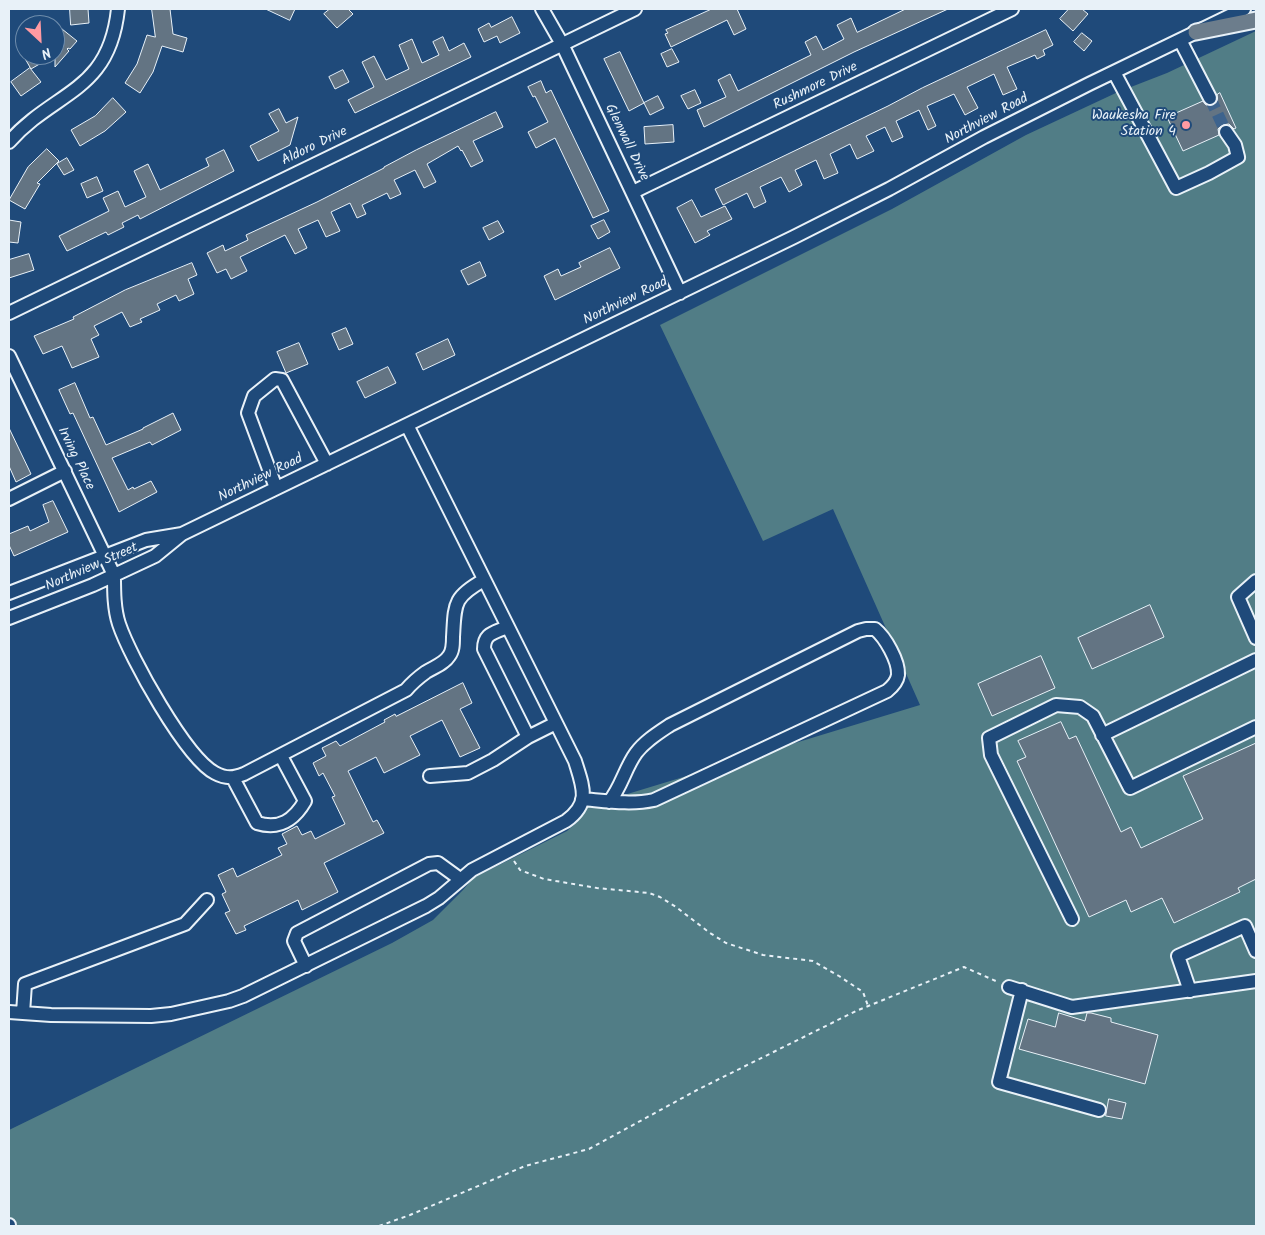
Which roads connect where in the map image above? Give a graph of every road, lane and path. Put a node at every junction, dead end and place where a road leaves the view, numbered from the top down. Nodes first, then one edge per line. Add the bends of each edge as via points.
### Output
1 (118, 9) edge
2 (542, 9) edge
3 (635, 9) edge
4 (1012, 9) edge
5 (1239, 10) edge
6 (1256, 20) edge
7 (1196, 32) junction
8 (1180, 40) junction
9 (562, 44) junction
10 (1114, 72) junction
11 (1210, 98) tunnel mouth
12 (1226, 132) tunnel mouth
13 (9, 142) edge
14 (633, 192) junction
15 (680, 293) junction
16 (9, 313) edge
17 (9, 356) edge
18 (407, 425) junction
19 (327, 464) junction
20 (65, 471) junction
21 (276, 488) junction
22 (9, 499) edge
23 (182, 534) junction
24 (106, 556) junction
25 (114, 575) junction
26 (484, 580) junction
27 (1256, 581) edge
28 (1256, 592) edge
29 (9, 593) edge
30 (1238, 597) junction
31 (9, 618) edge
32 (507, 627) junction
33 (1256, 638) edge
34 (1256, 660) edge
35 (556, 723) junction
36 (1256, 727) edge
37 (1102, 735) junction
38 (528, 737) junction
39 (281, 756) junction
40 (430, 776) dead end
41 (233, 778) junction
42 (582, 799) junction
43 (609, 802) junction
44 (508, 850) junction
45 (460, 879) junction
46 (207, 900) dead end
47 (1072, 919) dead end
48 (1256, 951) edge
49 (306, 966) junction
50 (1256, 981) edge
51 (1009, 987) joint
52 (1022, 990) junction
53 (1190, 991) junction
54 (868, 1006) junction
55 (9, 1012) edge
56 (23, 1013) junction
57 (1099, 1110) dead end
58 (379, 1226) edge

1 - 13 street via 116,30 109,50 95,71 24,126
2 - 9 street, Glenwall Drive
3 - 9 street, Aldoro Drive
4 - 14 street, Rushmore Drive
5 - 7 street, Northview Road
6 - 7 main road
7 - 8 street, Northview Road
8 - 10 street, Northview Road
8 - 11 street
9 - 14 street, Glenwall Drive
9 - 16 street, Aldoro Drive
10 - 12 street via 1176,188 1238,156 1235,144
10 - 15 street, Northview Road
14 - 15 street, Glenwall Drive
15 - 18 street, Northview Road
17 - 20 street, Irving Place
18 - 19 street, Northview Road
18 - 26 street
19 - 21 street, Northview Road
19 - 21 street via 282,380 274,379 254,396 248,413
20 - 22 street
20 - 24 street, Irving Place
21 - 23 street, Northview Road
23 - 24 street, Northview Road via 146,540
23 - 25 street, Northview Street via 155,556
24 - 25 street, Irving Place
24 - 29 street, Northview Road
25 - 31 street, Northview Street
25 - 41 street via 119,623 141,672 201,761 214,773
26 - 32 street
26 - 39 street via 460,598 454,614 450,656 399,695
27 - 30 street
28 - 30 street
30 - 33 street
32 - 35 street
32 - 38 street via 488,635 484,649
34 - 37 street
35 - 38 street
35 - 42 street via 575,761 584,791
36 - 37 street via 1130,788
37 - 47 street via 1093,716 1080,707 1056,706 989,738 991,755
38 - 40 street via 468,773
39 - 41 street
39 - 41 street via 305,802 287,822 269,827 258,823
42 - 43 street
42 - 44 street via 576,814 566,821
43 - 43 street via 654,800 887,691 898,675 885,640 875,629 858,632 670,725 650,738 636,753
44 - 45 street
44 - 54 path via 520,870 534,876 597,888 649,893 676,907 726,943 763,955 813,961 863,992
45 - 49 street via 426,906
45 - 49 street via 438,864 429,864 297,933 294,942
46 - 56 street via 185,924 26,984
48 - 53 street via 1245,926 1178,956
49 - 56 street via 229,1001 171,1014
50 - 53 street
51 - 52 street
51 - 54 path via 964,967
52 - 53 street via 1072,1007
52 - 57 street via 999,1082
54 - 58 path via 697,1090 589,1149 525,1166
55 - 56 street

